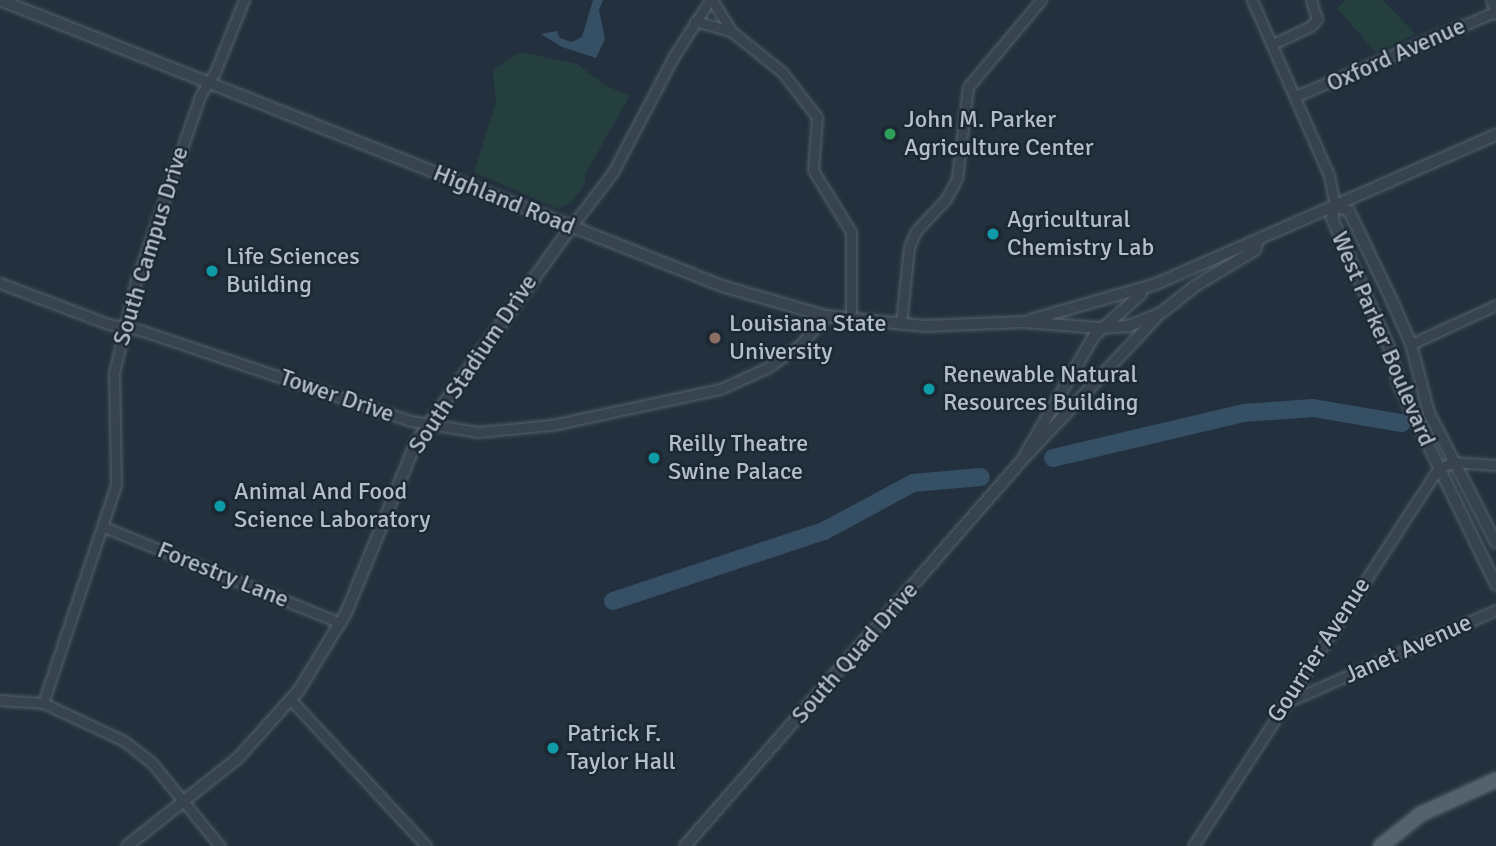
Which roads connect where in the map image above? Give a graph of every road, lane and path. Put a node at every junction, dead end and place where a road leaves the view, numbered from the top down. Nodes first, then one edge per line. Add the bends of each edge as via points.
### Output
1 (0, 0) edge
2 (244, 0) edge
3 (711, 0) edge
4 (1041, 0) edge
5 (1252, 0) edge
6 (1311, 0) edge
7 (1491, 0) edge
8 (1496, 13) edge
9 (695, 21) junction
10 (731, 31) junction
11 (1273, 44) junction
12 (208, 83) junction
13 (1296, 96) junction
14 (1496, 135) edge
15 (1335, 206) junction
16 (571, 227) junction
17 (1258, 240) junction
18 (0, 283) edge
19 (1145, 289) junction
20 (1496, 304) edge
21 (1161, 313) junction
22 (826, 316) junction
23 (851, 320) junction
24 (1024, 322) junction
25 (901, 324) junction
26 (123, 327) junction
27 (1100, 328) junction
28 (1411, 344) junction
29 (426, 426) junction
30 (1023, 459) junction
31 (1453, 462) junction
32 (1496, 465) edge
33 (1438, 470) junction
34 (104, 527) junction
35 (1496, 543) edge
36 (1496, 585) edge
37 (1496, 610) edge
38 (340, 623) junction
39 (0, 700) edge
40 (291, 700) junction
41 (43, 703) junction
42 (1282, 705) junction
43 (1496, 780) edge
44 (185, 803) junction
45 (127, 846) edge
46 (220, 846) edge
47 (426, 846) edge
48 (685, 846) edge
49 (1193, 846) edge
50 (1381, 846) edge

1 - 12 street, Highland Road
2 - 12 street, South Campus Drive
3 - 9 street, South Stadium Drive
3 - 10 street
4 - 25 street via 968,88 957,178 909,247
5 - 11 street
6 - 11 street via 1317,19 1311,26
7 - 8 street
8 - 13 street, Oxford Avenue
9 - 10 street
9 - 16 street, South Stadium Drive via 613,172
10 - 23 street via 782,72 817,117 813,170 851,232
11 - 13 street
12 - 16 street, Highland Road
12 - 26 street, South Campus Drive via 191,118
13 - 15 street via 1332,182
14 - 15 street, Highland Road
15 - 17 street, Highland Road
15 - 28 street, West Parker Boulevard via 1349,211
15 - 33 street, West Parker Boulevard via 1332,218
16 - 22 street, Highland Road via 744,294
16 - 29 street, South Stadium Drive
17 - 19 street, Highland Road
17 - 21 street, Highland Road via 1255,250
18 - 26 street, Tower Drive
19 - 24 street, Highland Road
19 - 27 street, South Quad Drive
20 - 28 street
21 - 27 street, Highland Road via 1142,323
21 - 30 street, South Quad Drive
22 - 23 street, Highland Road
22 - 29 street, Tower Drive via 799,346 767,368 720,389 552,425 478,432
23 - 25 street, Highland Road
24 - 25 street, Highland Road
24 - 27 street, Highland Road
26 - 29 street, Tower Drive
26 - 34 street, South Campus Drive via 114,373 116,485
27 - 30 street, South Quad Drive
28 - 31 street, West Parker Boulevard via 1429,413
29 - 38 street, South Stadium Drive
30 - 48 street, South Quad Drive
31 - 32 street
31 - 33 street, Gourrier Avenue
31 - 35 street, West Parker Boulevard
33 - 36 street, West Parker Boulevard
33 - 42 street, Gourrier Avenue
34 - 38 street, Forestry Lane
34 - 41 street, South Campus Drive via 62,637
37 - 42 street, Janet Avenue
38 - 40 street, South Stadium Drive
39 - 41 street
40 - 44 street, South Stadium Drive via 255,743
40 - 47 street
41 - 44 street via 124,741 152,763
42 - 49 street, Gourrier Avenue
43 - 50 main road via 1421,814
44 - 45 street, South Stadium Drive
44 - 46 street

